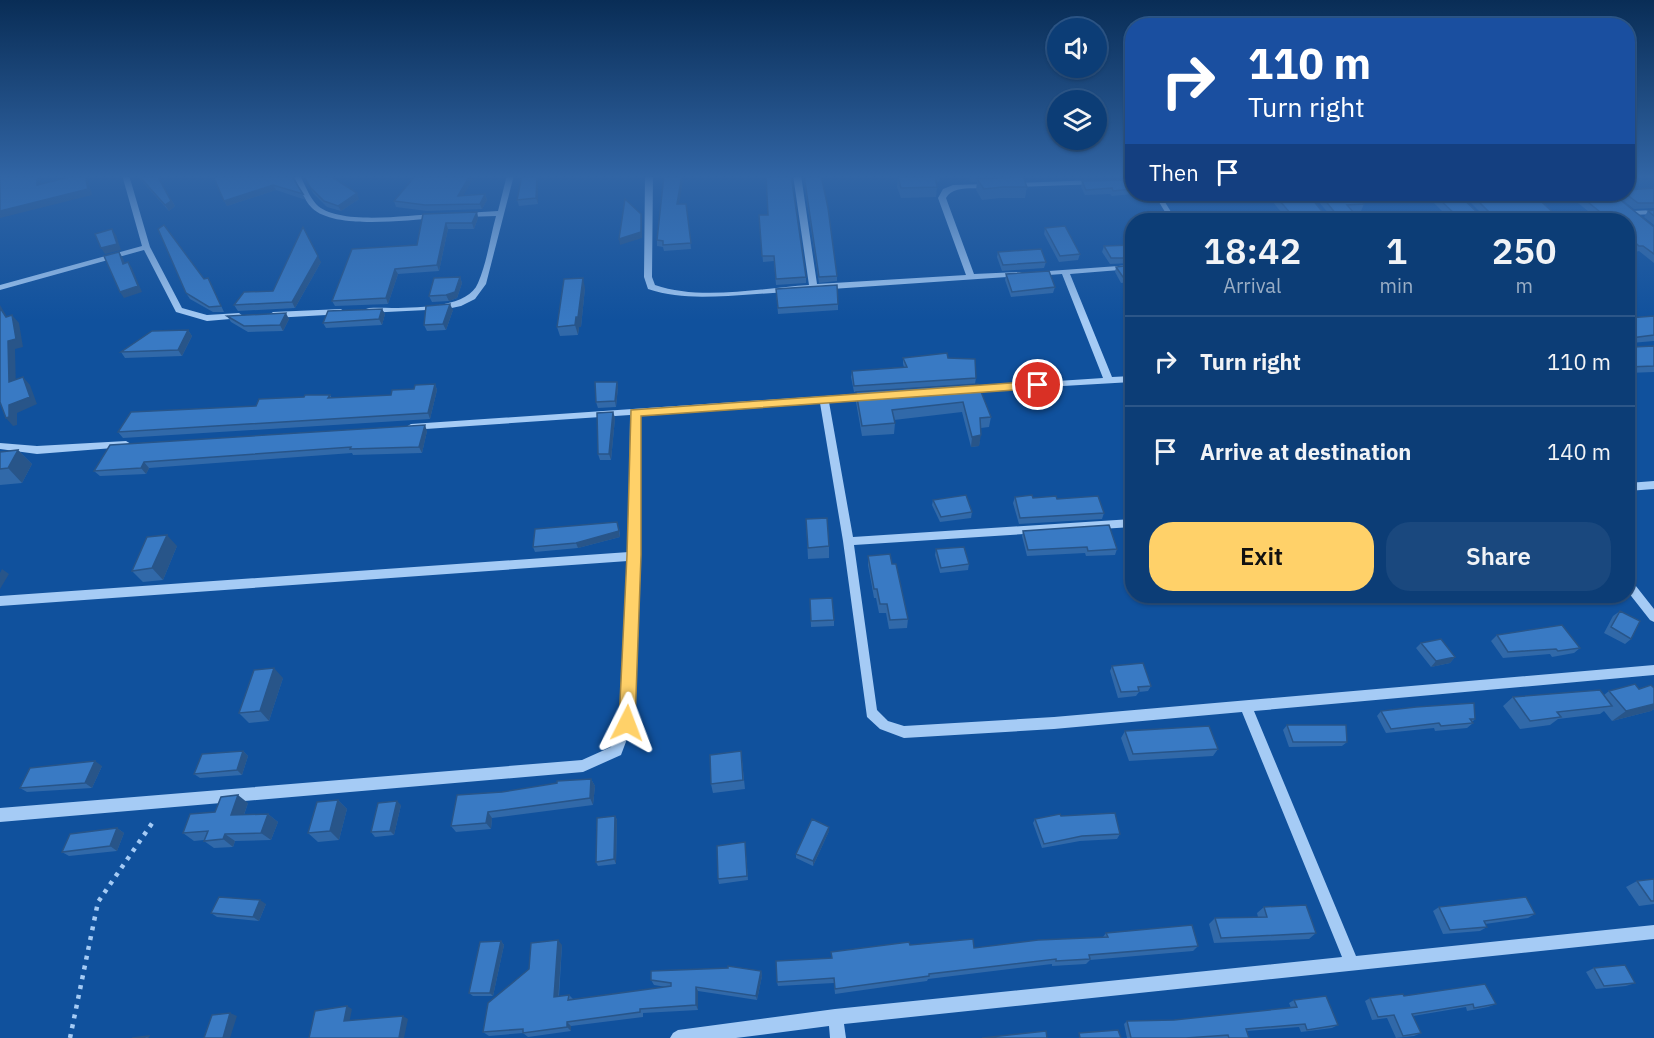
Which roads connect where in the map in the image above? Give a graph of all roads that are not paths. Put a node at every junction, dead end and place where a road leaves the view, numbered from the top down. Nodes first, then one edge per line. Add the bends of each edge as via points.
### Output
1 (139, 223) edge
2 (499, 223) edge
3 (649, 223) edge
4 (804, 223) edge
5 (951, 223) edge
6 (146, 247) junction
7 (1125, 268) edge
8 (1065, 272) junction
9 (971, 277) junction
10 (813, 287) junction
11 (0, 288) edge
12 (358, 311) edge
13 (346, 312) edge
14 (266, 315) edge
15 (254, 316) edge
16 (1125, 380) edge
17 (1109, 381) junction
18 (955, 391) edge
19 (883, 395) edge
20 (824, 399) junction
21 (635, 413) junction
22 (396, 428) edge
23 (133, 444) edge
24 (0, 446) edge
25 (1654, 485) edge
26 (1635, 486) edge
27 (1125, 523) edge
28 (848, 541) junction
29 (634, 555) junction
30 (1635, 593) edge
31 (0, 601) edge
32 (1654, 617) edge
33 (1654, 670) edge
34 (1245, 705) junction
35 (0, 815) edge
36 (1654, 932) edge
37 (1352, 964) junction
38 (835, 1017) junction
39 (678, 1038) edge
40 (838, 1038) edge

1 - 6 street
2 - 12 street via 482,284 466,302
3 - 10 street via 648,277 651,287 662,293
4 - 10 street
5 - 9 street
6 - 11 street
6 - 15 street via 178,310 207,318
7 - 8 street
8 - 9 street
8 - 17 street
9 - 10 street
13 - 14 street
16 - 17 street
17 - 18 street
19 - 20 street
20 - 21 street
20 - 28 street
21 - 22 street
21 - 29 street
23 - 24 street via 37,450
25 - 26 street
27 - 28 street
28 - 34 street via 871,713 884,725 904,732
29 - 31 street
29 - 35 street via 627,723 616,751 583,766
30 - 32 street
33 - 34 street
34 - 37 street
36 - 37 street
37 - 38 street
38 - 39 street
38 - 40 street

